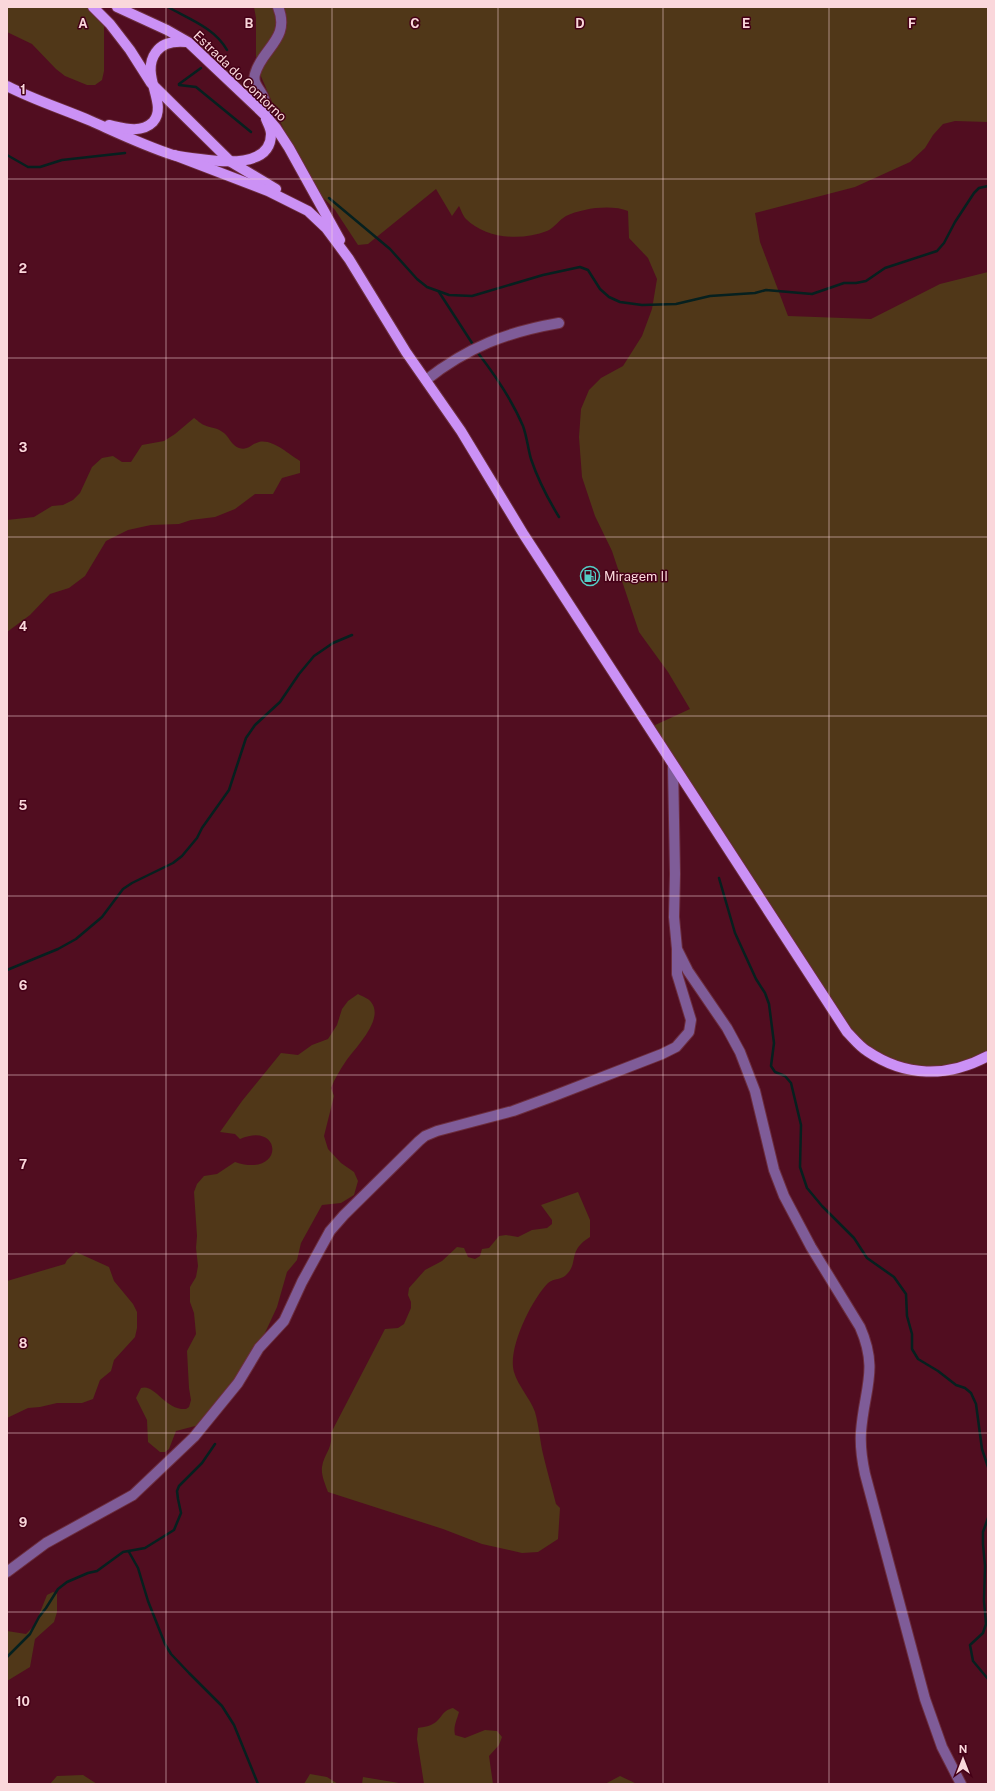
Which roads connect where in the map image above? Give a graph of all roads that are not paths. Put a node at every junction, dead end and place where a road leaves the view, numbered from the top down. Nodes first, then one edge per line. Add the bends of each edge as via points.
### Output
1 (93, 7) edge
2 (117, 7) edge
3 (278, 7) edge
4 (188, 42) junction
5 (151, 83) junction
6 (7, 86) edge
7 (265, 115) junction
8 (91, 121) junction
9 (174, 155) junction
10 (230, 162) junction
11 (308, 210) junction
12 (349, 259) junction
13 (559, 323) dead end
14 (426, 380) junction
15 (672, 765) junction
16 (677, 949) junction
17 (988, 1056) edge
18 (7, 1572) edge
19 (961, 1784) edge

1 - 5 main road via 130,50
2 - 4 main road, Estrada do Contorno
3 - 7 street via 282,17 280,32 255,74 256,85 264,99
4 - 5 main road via 174,41 157,50 150,68
4 - 7 main road, Estrada do Contorno
5 - 8 main road via 158,109 156,119 149,126 129,129
5 - 10 main road
6 - 8 main road
7 - 10 main road via 271,133 270,142 264,151 243,162
7 - 12 main road, Estrada do Contorno via 289,148
8 - 9 main road
9 - 10 main road
9 - 11 main road via 268,191
10 - 11 main road
11 - 12 main road via 326,228
12 - 14 main road
13 - 14 street via 526,328 483,344 447,363
14 - 15 main road via 461,431 524,535
15 - 16 street via 674,917
15 - 17 main road via 760,896 818,990 847,1032 865,1050 885,1062 912,1071 930,1072 958,1068
16 - 18 street via 677,974 691,1020 689,1032 681,1042 662,1054 551,1097 513,1111 437,1131 419,1141 330,1231 284,1321 259,1348 238,1383 194,1437 133,1495 46,1543
16 - 19 street via 688,971 727,1028 740,1052 755,1091 780,1187 805,1236 866,1341 870,1356 870,1379 861,1431 865,1474 925,1699 942,1747

